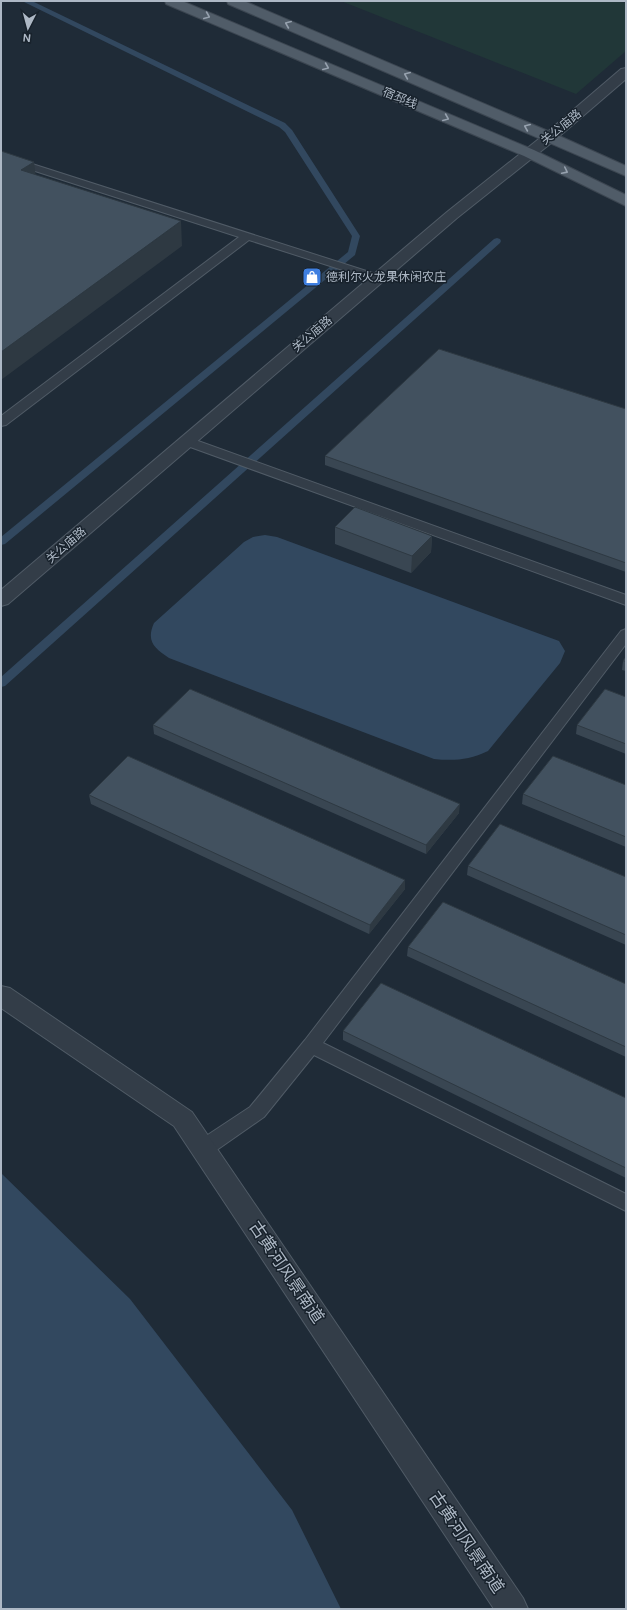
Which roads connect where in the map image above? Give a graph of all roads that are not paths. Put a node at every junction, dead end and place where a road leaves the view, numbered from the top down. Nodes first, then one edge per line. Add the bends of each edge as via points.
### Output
1 (171, 1) edge
2 (233, 1) edge
3 (626, 72) edge
4 (550, 136) junction
5 (529, 153) junction
6 (1, 157) edge
7 (626, 172) edge
8 (626, 201) edge
9 (248, 236) junction
10 (378, 278) junction
11 (1, 422) edge
12 (187, 441) junction
13 (1, 600) edge
14 (626, 600) edge
15 (626, 634) edge
16 (1, 995) edge
17 (311, 1045) junction
18 (204, 1148) junction
19 (626, 1203) edge
20 (512, 1609) edge

1 -> 5 main road, 宿邳线
4 -> 2 main road, 宿邳线
3 - 4 street, 关公庙路
4 - 5 street, 关公庙路
4 - 7 main road, 宿邳线
5 -> 8 main road, 宿邳线
5 - 10 street, 关公庙路
6 - 9 lane
9 - 10 lane
9 - 11 lane
10 - 12 street, 关公庙路
12 - 13 street, 关公庙路
12 - 14 lane
15 - 17 lane
16 - 18 street, 古黄河风景南道 via 183,1119
17 - 18 lane via 257,1112
17 - 19 lane
18 - 20 street, 古黄河风景南道

